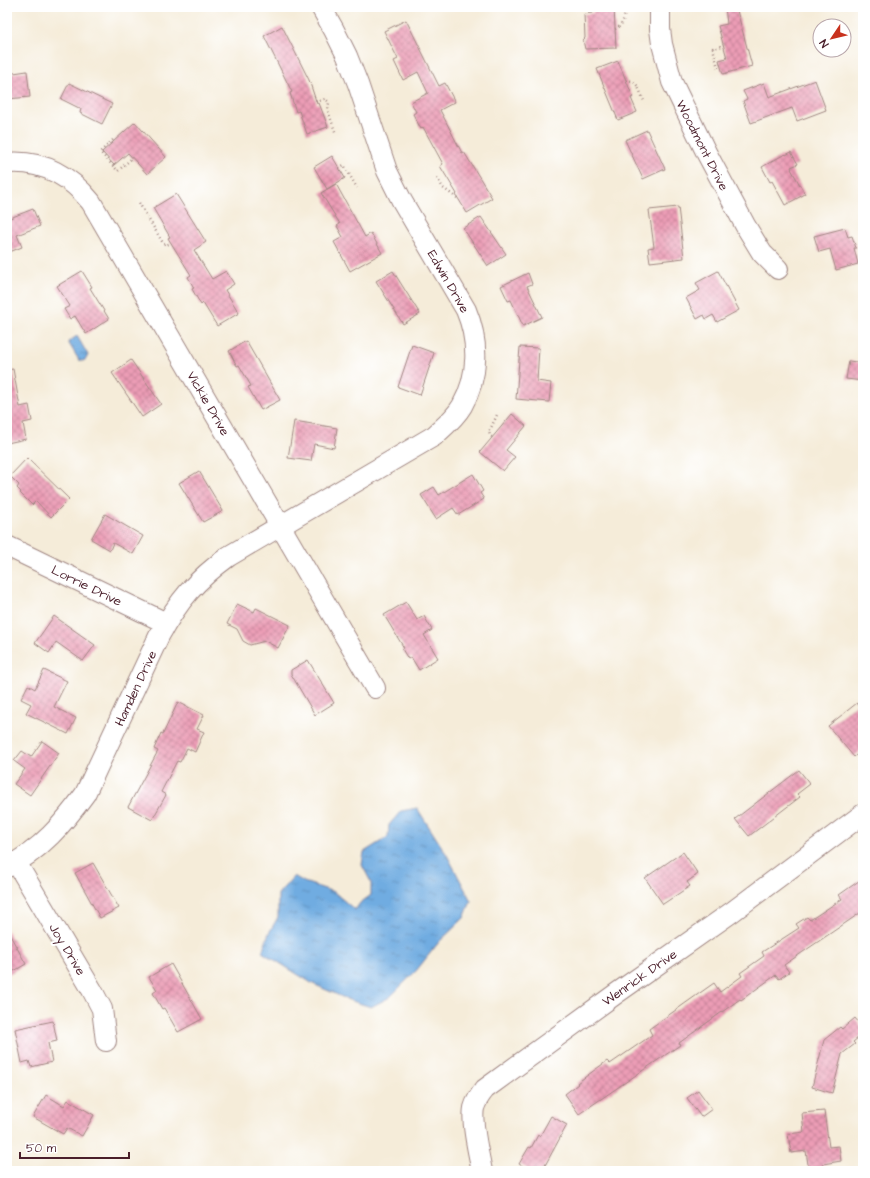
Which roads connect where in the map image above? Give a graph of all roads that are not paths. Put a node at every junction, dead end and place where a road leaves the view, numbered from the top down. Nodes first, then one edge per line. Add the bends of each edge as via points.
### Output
1 (321, 7) edge
2 (660, 7) edge
3 (7, 163) edge
4 (778, 269) dead end
5 (280, 525) junction
6 (7, 546) edge
7 (166, 623) junction
8 (375, 688) dead end
9 (863, 814) edge
10 (12, 865) edge
11 (106, 1041) dead end
12 (482, 1171) edge

1 - 5 street, Edwin Drive via 347,56 387,171 402,202 466,310 476,343 475,366 462,406 449,423 434,436
2 - 4 street, Woodmont Drive via 662,44 672,82 745,225 762,253
3 - 5 street, Vickie Drive via 33,164 50,169 82,190
5 - 7 street, Hamden Drive via 209,570 182,599
5 - 8 street, Vickie Drive
6 - 7 street, Lorrie Drive
7 - 10 street, Hamden Drive via 85,794 53,833
9 - 12 street, Wenrick Drive via 732,912 484,1089 474,1108 473,1119
10 - 11 street, Joy Drive via 92,990 102,1009

